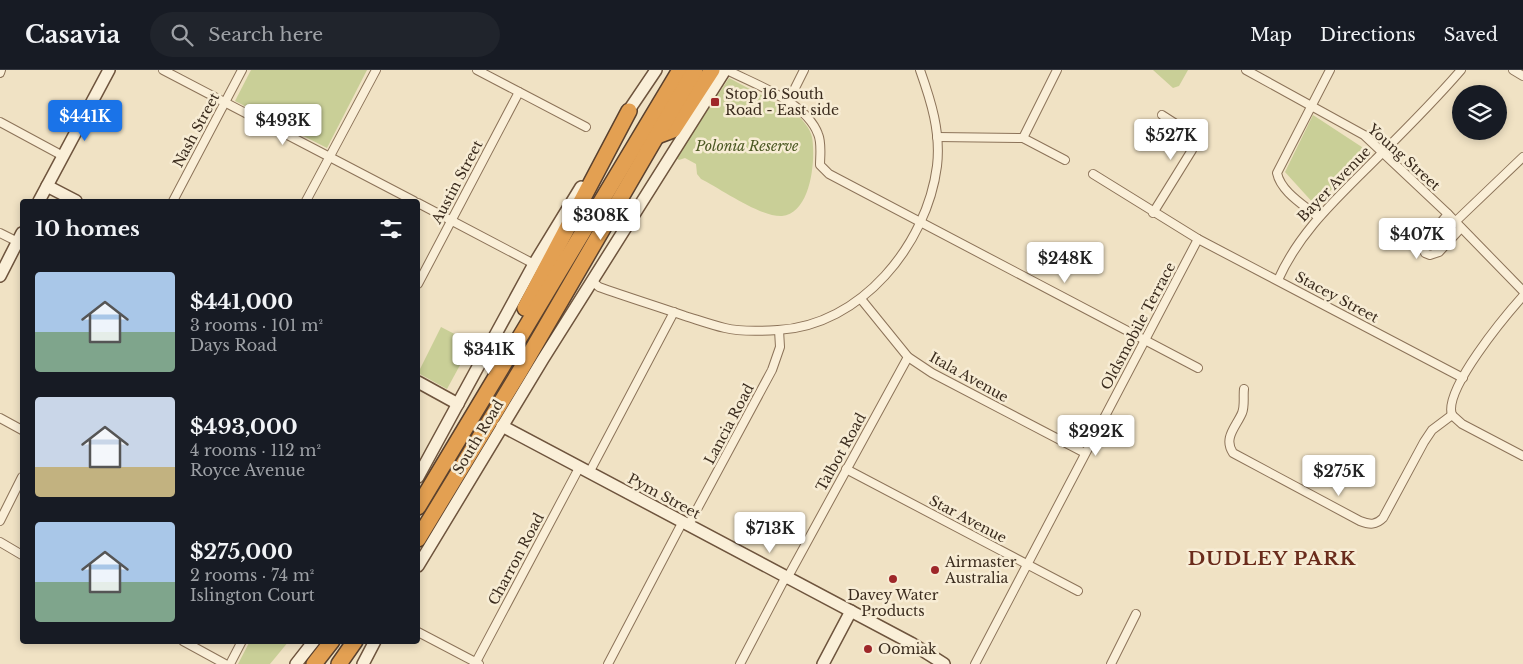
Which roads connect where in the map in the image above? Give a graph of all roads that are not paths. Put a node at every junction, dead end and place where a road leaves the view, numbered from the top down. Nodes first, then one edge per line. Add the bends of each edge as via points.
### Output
1 (109, 70) edge
2 (164, 70) edge
3 (242, 70) edge
4 (376, 70) edge
5 (477, 70) edge
6 (656, 70) edge
7 (680, 70) edge
8 (695, 70) edge
9 (712, 70) edge
10 (726, 70) edge
11 (804, 70) edge
12 (920, 70) edge
13 (1057, 70) edge
14 (1246, 70) edge
15 (1330, 70) edge
16 (1461, 70) edge
17 (1513, 70) edge
18 (1523, 76) edge
19 (519, 92) junction
20 (225, 102) junction
21 (788, 102) junction
22 (1311, 105) junction
23 (629, 111) junction
24 (1162, 115) dead end
25 (0, 122) edge
26 (586, 127) dead end
27 (657, 136) junction
28 (937, 137) junction
29 (1023, 138) junction
30 (1383, 152) junction
31 (62, 156) junction
32 (330, 157) junction
33 (1523, 157) edge
34 (1065, 160) dead end
35 (1093, 174) dead end
36 (47, 186) junction
37 (40, 199) edge
38 (72, 199) edge
39 (174, 199) edge
40 (307, 199) edge
41 (410, 199) edge
42 (420, 204) edge
43 (1153, 213) junction
44 (1448, 214) junction
45 (1318, 217) junction
46 (451, 220) junction
47 (920, 220) junction
48 (1455, 222) junction
49 (1461, 228) junction
50 (0, 233) edge
51 (20, 237) edge
52 (1198, 239) junction
53 (534, 264) junction
54 (0, 276) edge
55 (420, 280) edge
56 (1278, 280) junction
57 (592, 281) junction
58 (1523, 291) edge
59 (1523, 296) edge
60 (861, 299) junction
61 (674, 312) junction
62 (779, 330) junction
63 (1145, 340) junction
64 (507, 356) junction
65 (908, 357) junction
66 (1198, 368) dead end
67 (1463, 378) junction
68 (420, 383) edge
69 (1244, 389) dead end
70 (458, 404) junction
71 (1452, 416) junction
72 (0, 418) edge
73 (502, 426) junction
74 (20, 429) edge
75 (1085, 453) junction
76 (1523, 456) edge
77 (846, 469) junction
78 (584, 470) junction
79 (420, 473) edge
80 (20, 482) edge
81 (420, 504) edge
82 (0, 521) edge
83 (685, 524) junction
84 (0, 542) edge
85 (422, 545) edge
86 (20, 553) edge
87 (1028, 564) junction
88 (787, 577) junction
89 (1078, 591) dead end
90 (851, 611) junction
91 (1136, 614) dead end
92 (420, 633) edge
93 (188, 644) edge
94 (240, 644) edge
95 (312, 644) edge
96 (330, 644) edge
97 (353, 644) edge
98 (373, 644) edge
99 (478, 663) edge
100 (225, 664) edge
101 (230, 664) edge
102 (296, 664) edge
103 (314, 664) edge
104 (339, 664) edge
105 (363, 664) edge
106 (608, 664) edge
107 (740, 664) edge
108 (823, 664) edge
109 (944, 664) edge
110 (975, 664) edge
111 (1111, 664) edge

1 - 31 main road
2 - 20 street
3 - 20 street, Nash Street
4 - 32 street
5 - 19 street
6 - 23 main road
7 - 64 highway
8 - 27 highway
9 - 27 highway via 673,130
10 - 21 street
10 - 57 main road, South Road
11 - 21 street
12 - 28 street via 932,104
13 - 29 street
14 - 22 street, Young Street
15 - 22 street
16 - 30 street, Bayer Avenue
17 - 18 street
19 - 26 street
19 - 46 street, Austin Street
20 - 32 street
20 - 39 street, Nash Street
21 - 47 street via 802,110 814,125 819,136 823,170
22 - 30 street, Young Street via 1358,131
22 - 45 street via 1277,173 1284,188
23 - 53 main road
23 - 64 highway via 517,323
24 - 43 street via 1190,133 1194,142
25 - 31 street
27 - 85 highway
28 - 29 street
28 - 47 street via 934,180
29 - 34 street
30 - 44 street, Young Street
30 - 45 street, Bayer Avenue
31 - 36 main road
32 - 40 street
32 - 41 street
33 - 48 street
35 - 43 street, Stacey Street
36 - 37 main road
36 - 38 main road
42 - 46 street
43 - 52 street, Stacey Street
44 - 48 street, Young Street
44 - 49 street via 1424,239 1425,253 1439,252
45 - 56 street, Bayer Avenue via 1288,257
46 - 53 street
46 - 55 street, Austin Street
47 - 60 street via 901,255
47 - 63 street
48 - 49 street, Young Street
49 - 58 street, Young Street
50 - 51 street
51 - 54 main road
52 - 56 street, Stacey Street
52 - 63 street, Oldsmobile Terrace
53 - 70 main road
56 - 67 street, Stacey Street
57 - 61 street via 599,287
57 - 73 main road, South Road
59 - 67 street via 1484,342
60 - 62 street via 808,326
60 - 65 street, Itala Avenue
61 - 62 street via 726,329
61 - 78 street, Charron Road
62 - 83 street, Lancia Road via 780,346 772,370
63 - 66 street
63 - 75 street, Oldsmobile Terrace
64 - 81 highway
65 - 75 street, Itala Avenue
65 - 77 street, Talbot Road
67 - 71 street via 1452,407
68 - 70 main road
69 - 71 street via 1243,411 1229,438 1228,446 1233,453 1360,521 1372,524 1383,518 1430,434
70 - 79 main road
71 - 76 street
72 - 74 street
73 - 78 main road, Pym Street
73 - 85 main road, South Road
75 - 87 street, Oldsmobile Terrace
77 - 87 street, Star Avenue
77 - 88 street, Talbot Road
78 - 83 main road, Pym Street
78 - 99 street, Charron Road
80 - 82 street
83 - 88 main road, Pym Street
83 - 106 street, Lancia Road
84 - 86 street
87 - 89 street, Star Avenue
87 - 110 street, Oldsmobile Terrace
88 - 90 main road, Pym Street
88 - 107 street, Talbot Road
90 - 108 main road
90 - 109 main road, Pym Street
91 - 111 street
92 - 99 street
93 - 100 street
94 - 101 street
95 - 102 main road
96 - 103 highway
97 - 104 highway
98 - 105 main road

